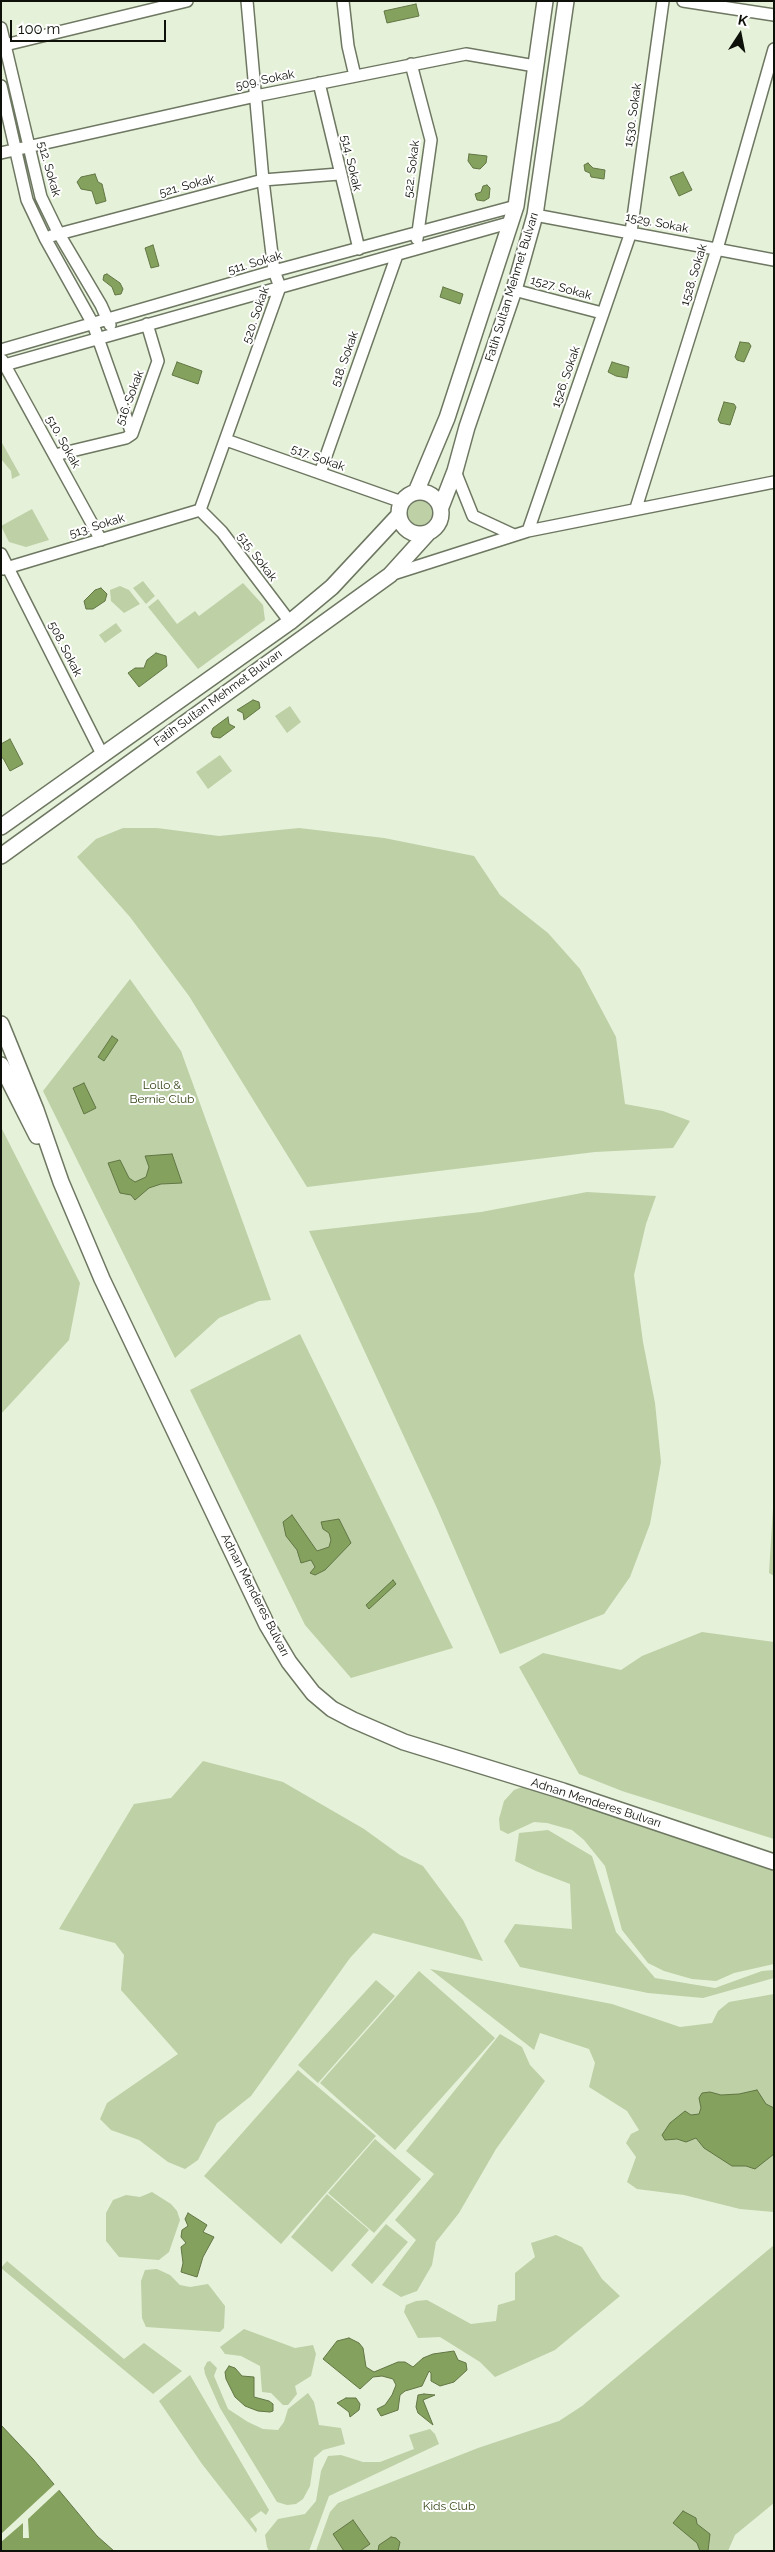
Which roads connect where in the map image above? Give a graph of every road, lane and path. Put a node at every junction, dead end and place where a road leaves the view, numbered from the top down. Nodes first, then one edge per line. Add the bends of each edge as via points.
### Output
1 (187, 1) edge
2 (247, 1) edge
3 (343, 1) edge
4 (545, 1) edge
5 (663, 1) edge
6 (683, 1) edge
7 (162, 4) edge
8 (569, 4) edge
9 (774, 15) edge
10 (1, 28) edge
11 (3, 45) edge
12 (774, 50) edge
13 (411, 64) junction
14 (535, 66) junction
15 (355, 76) junction
16 (319, 83) junction
17 (1, 86) edge
18 (256, 96) junction
19 (28, 148) junction
20 (16, 150) junction
21 (1, 153) edge
22 (339, 174) junction
23 (263, 180) junction
24 (516, 206) junction
25 (536, 214) junction
26 (512, 222) junction
27 (417, 232) junction
28 (631, 232) junction
29 (58, 234) junction
30 (45, 238) junction
31 (359, 249) junction
32 (416, 249) junction
33 (717, 249) junction
34 (397, 255) junction
35 (774, 260) edge
36 (274, 271) junction
37 (280, 287) junction
38 (514, 290) junction
39 (602, 313) junction
40 (108, 319) junction
41 (93, 324) junction
42 (147, 324) junction
43 (113, 334) junction
44 (98, 338) junction
45 (1, 350) edge
46 (2, 363) edge
47 (132, 434) junction
48 (226, 440) junction
49 (54, 454) junction
50 (455, 471) junction
51 (320, 473) junction
52 (774, 482) edge
53 (416, 492) junction
54 (441, 507) junction
55 (636, 508) junction
56 (400, 509) junction
57 (200, 510) junction
58 (528, 531) junction
59 (428, 533) junction
60 (514, 535) junction
61 (101, 540) junction
62 (1, 554) edge
63 (5, 569) edge
64 (390, 575) junction
65 (290, 622) junction
66 (103, 756) junction
67 (1, 827) edge
68 (1, 856) edge
69 (1, 1024) edge
70 (1, 1065) edge
71 (61, 1182) junction
72 (774, 1862) edge

1 - 7 street
2 - 18 street, 520. Sokak
3 - 15 street
4 - 14 main road, Fatih Sultan Mehmet Bulvarı
5 - 28 street, 1530. Sokak
6 - 9 street
7 - 11 street
8 - 25 main road, Fatih Sultan Mehmet Bulvarı
10 - 11 street, 512. Sokak
11 - 19 street, 512. Sokak
12 - 33 street, 1528. Sokak
13 - 14 street, 509. Sokak via 466,54
13 - 15 street, 509. Sokak
13 - 27 street, 522. Sokak via 430,140
14 - 24 main road, Fatih Sultan Mehmet Bulvarı
15 - 16 street, 509. Sokak
16 - 18 street, 509. Sokak
16 - 22 street, 514. Sokak
17 - 20 street
18 - 19 street, 509. Sokak
18 - 23 street, 520. Sokak
19 - 20 street, 509. Sokak
19 - 29 street, 512. Sokak via 41,197
20 - 21 street, 509. Sokak
20 - 30 street via 28,200
22 - 23 street, 521. Sokak
22 - 31 street, 514. Sokak
23 - 29 street, 521. Sokak
23 - 36 street, 520. Sokak
24 - 26 main road, Fatih Sultan Mehmet Bulvarı
24 - 27 street, 511. Sokak
25 - 28 street, 1529. Sokak
25 - 38 main road, Fatih Sultan Mehmet Bulvarı
26 - 32 street
26 - 53 main road, Fatih Sultan Mehmet Bulvarı via 447,418
27 - 31 street, 511. Sokak
27 - 32 street, 522. Sokak
28 - 33 street, 1529. Sokak
28 - 39 street, 1526. Sokak
29 - 30 street, 521. Sokak
29 - 40 street, 512. Sokak
30 - 41 street
31 - 36 street, 511. Sokak
32 - 34 street
33 - 35 street, 1529. Sokak
33 - 55 street, 1528. Sokak
34 - 37 street
34 - 51 street, 518. Sokak
36 - 37 street, 520. Sokak
36 - 40 street, 511. Sokak
37 - 42 street
37 - 48 street, 520. Sokak
38 - 39 street, 1527. Sokak
38 - 50 main road, Fatih Sultan Mehmet Bulvarı
39 - 58 street, 1526. Sokak
40 - 41 street, 511. Sokak
40 - 43 street, 512. Sokak
41 - 44 street
41 - 45 street, 511. Sokak
42 - 43 street
42 - 47 street, 516. Sokak via 158,360
43 - 44 street
44 - 46 street
44 - 47 street
46 - 49 street, 510. Sokak
47 - 49 street, 516. Sokak
48 - 51 street, 517. Sokak
48 - 57 street, 520. Sokak
49 - 61 street, 510. Sokak
50 - 54 main road, Fatih Sultan Mehmet Bulvarı
50 - 60 street via 473,516
51 - 56 street, 517. Sokak
52 - 55 street
53 - 54 main road via 428,493
53 - 56 main road, Fatih Sultan Mehmet Bulvarı
54 - 59 main road, Fatih Sultan Mehmet Bulvarı via 440,523
55 - 58 street
56 - 59 main road via 404,527 409,532
56 - 65 main road, Fatih Sultan Mehmet Bulvarı via 332,587
57 - 61 street, 513. Sokak
57 - 65 street, 515. Sokak via 222,532
58 - 60 street
59 - 64 main road, Fatih Sultan Mehmet Bulvarı
60 - 64 street
61 - 63 street, 513. Sokak
62 - 63 street, 508. Sokak
63 - 66 street, 508. Sokak
64 - 68 main road, Fatih Sultan Mehmet Bulvarı
65 - 66 main road, Fatih Sultan Mehmet Bulvarı
66 - 67 main road, Fatih Sultan Mehmet Bulvarı
69 - 71 main road, Adnan Menderes Bulvarı
70 - 71 main road, Adnan Menderes Bulvarı
71 - 72 main road, Adnan Menderes Bulvarı via 102,1279 268,1625 289,1662 313,1693 332,1709 404,1742

